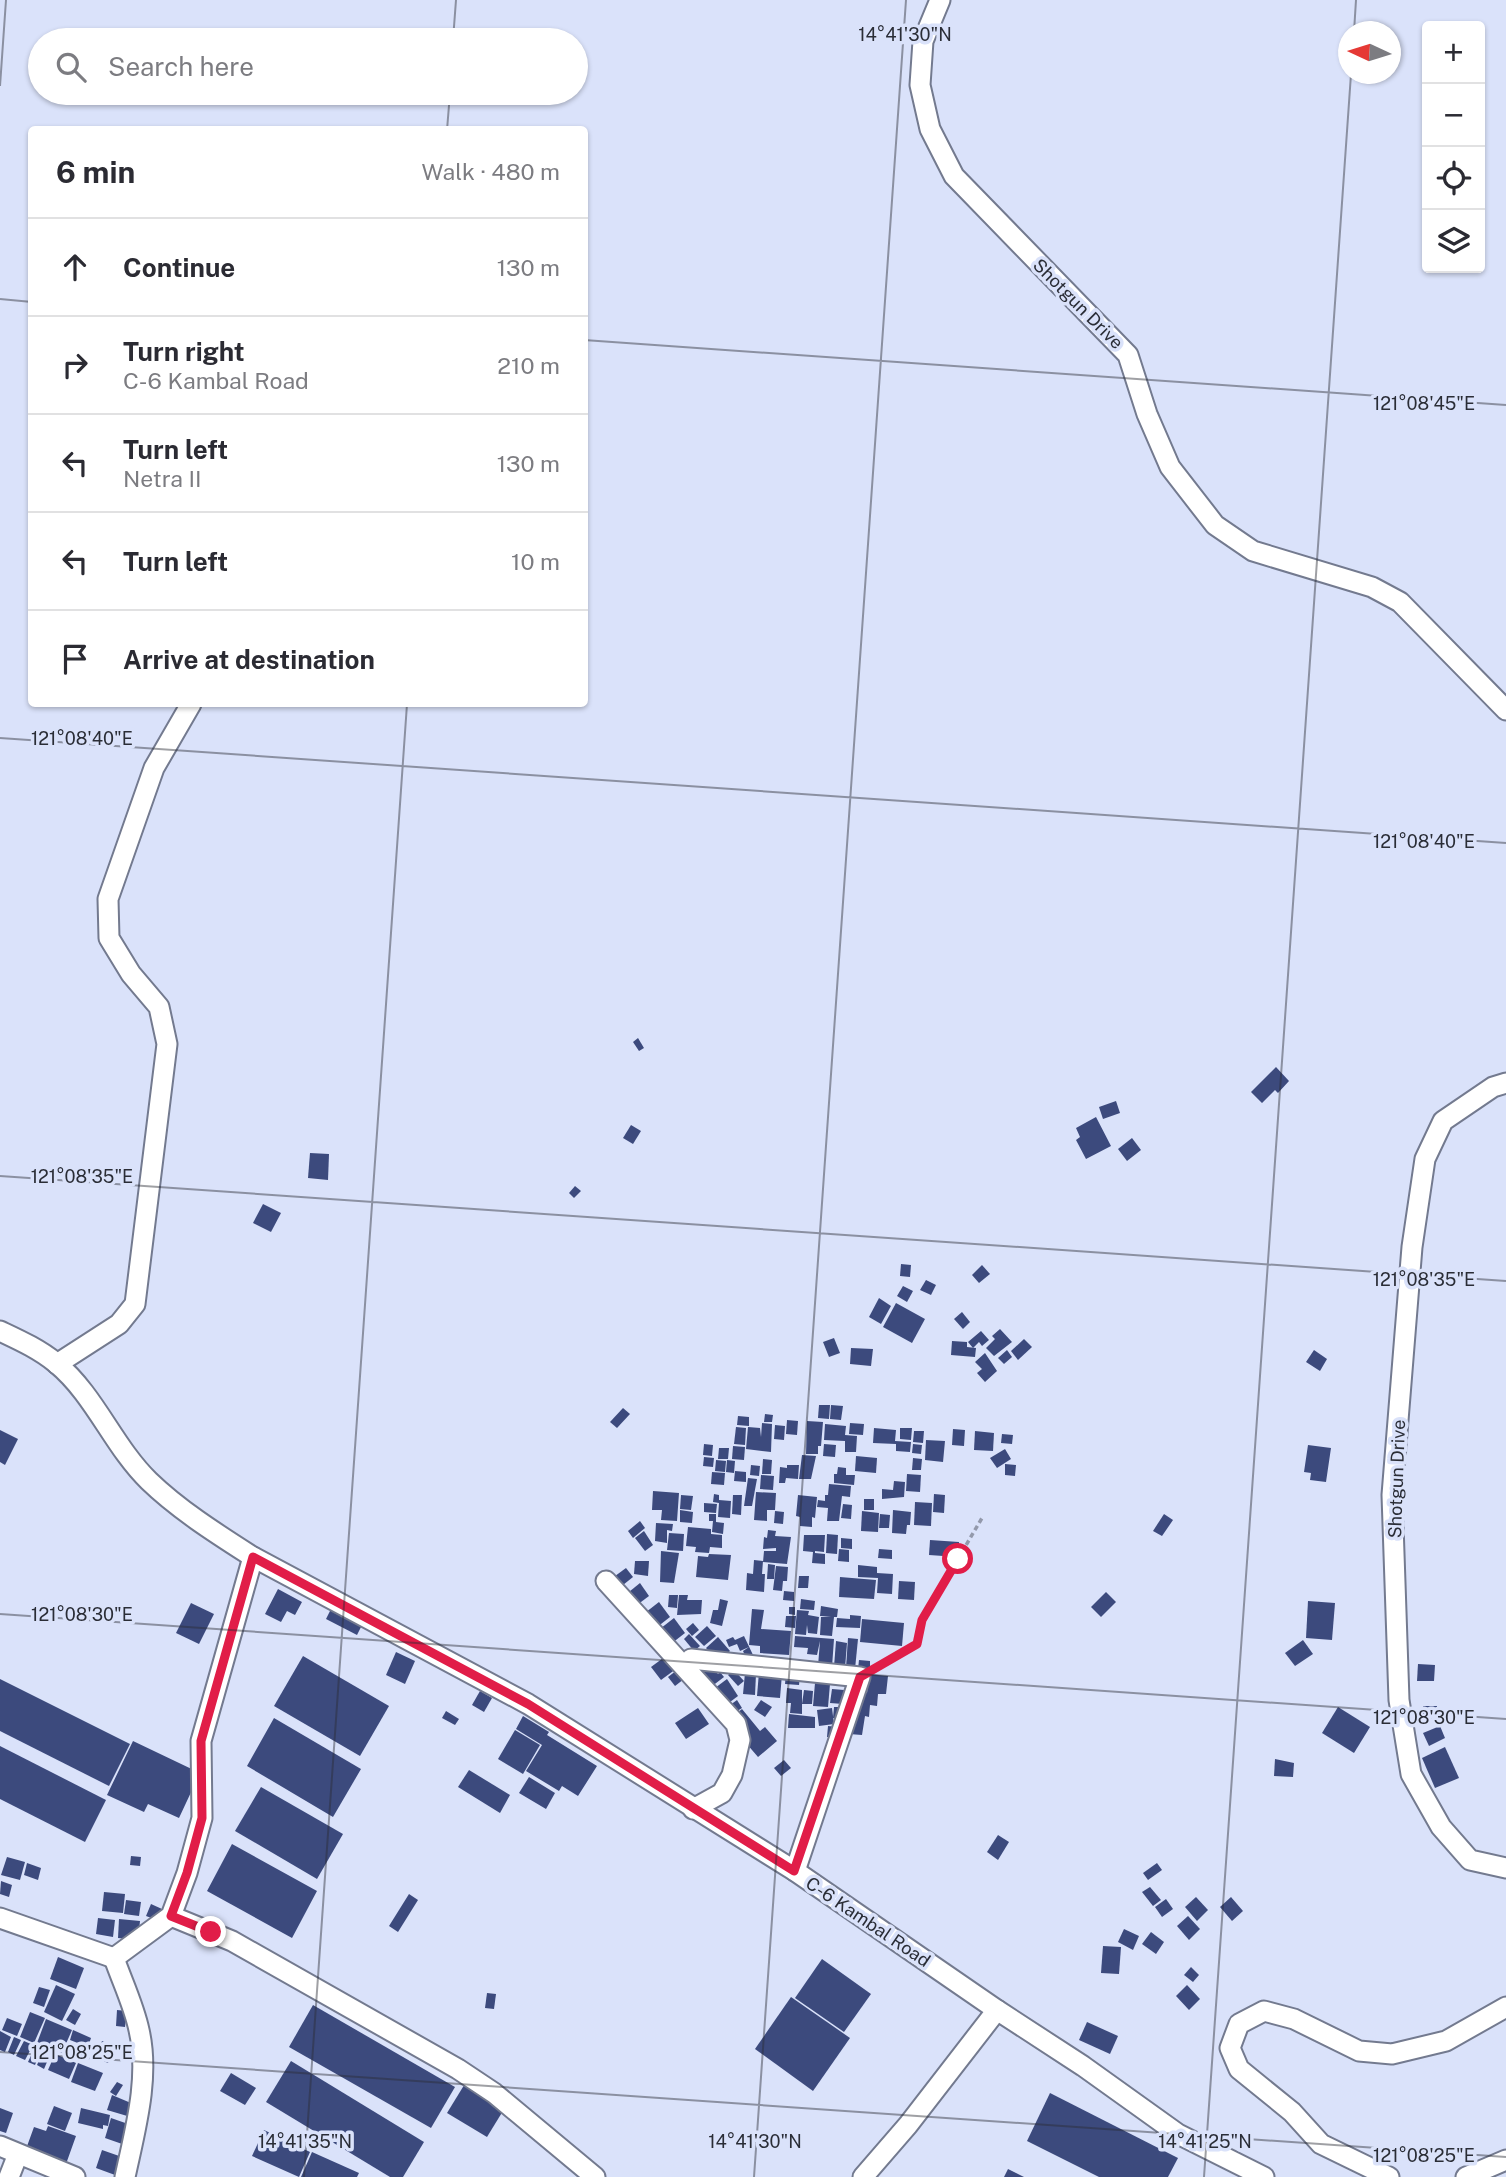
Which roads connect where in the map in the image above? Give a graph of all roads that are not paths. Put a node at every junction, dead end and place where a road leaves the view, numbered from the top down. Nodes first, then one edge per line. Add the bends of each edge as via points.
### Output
1 (940, 0) edge
2 (189, 707) edge
3 (1506, 710) edge
4 (1506, 1083) edge
5 (0, 1331) edge
6 (57, 1364) junction
7 (253, 1557) junction
8 (607, 1581) dead end
9 (691, 1659) dead end
10 (693, 1809) junction
11 (1506, 1868) edge
12 (794, 1871) junction
13 (171, 1916) junction
14 (0, 1918) edge
15 (114, 1958) junction
16 (1506, 2007) edge
17 (997, 2010) junction
18 (9, 2150) edge
19 (1506, 2160) edge
20 (9, 2177) edge
21 (75, 2177) edge
22 (125, 2177) edge
23 (594, 2177) edge
24 (863, 2177) edge
25 (1264, 2177) edge
26 (1389, 2177) edge
27 (1466, 2177) edge

1 - 3 street, Shotgun Drive via 923,41 920,85 930,129 954,176 1128,355 1170,467 1215,525 1253,551 1372,587 1400,603
2 - 6 street via 154,768 108,900 109,938 159,1007 167,1044 135,1304 119,1324
4 - 11 street, Shotgun Drive via 1443,1121 1425,1159 1412,1247 1392,1495 1399,1700 1411,1774 1441,1827 1470,1860
5 - 6 street, C-6 Kambal Road
6 - 7 street, C-6 Kambal Road via 148,1480
7 - 10 street, C-6 Kambal Road via 528,1704
7 - 13 street via 201,1741 202,1818
8 - 10 street via 736,1724 740,1740 732,1775 722,1793
9 - 12 street via 860,1677
10 - 12 street, C-6 Kambal Road
12 - 17 street, C-6 Kambal Road
13 - 15 street
13 - 23 street via 232,1941 458,2068
14 - 15 street
15 - 22 street via 140,2031 143,2077
16 - 26 street via 1446,2040 1392,2054 1359,2052 1294,2020 1264,2011 1239,2024 1230,2048 1238,2069 1292,2112 1321,2144
17 - 24 street
17 - 25 street, C-6 Kambal Road via 1178,2134
18 - 20 street
18 - 21 street
19 - 27 street

